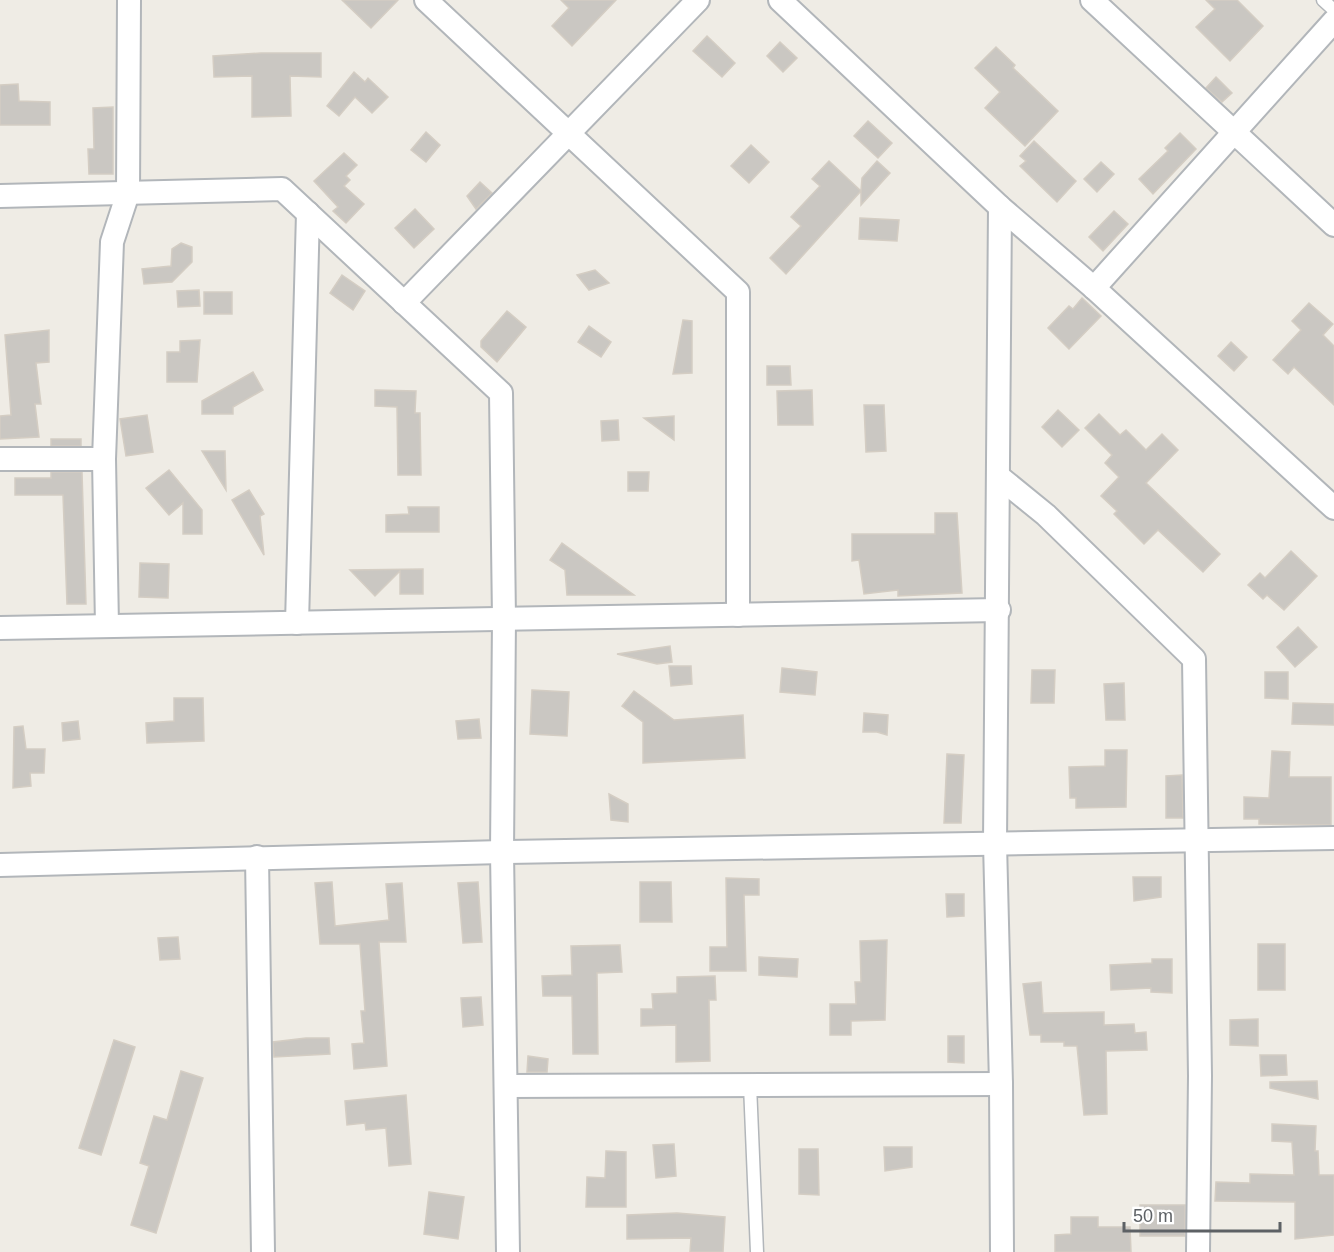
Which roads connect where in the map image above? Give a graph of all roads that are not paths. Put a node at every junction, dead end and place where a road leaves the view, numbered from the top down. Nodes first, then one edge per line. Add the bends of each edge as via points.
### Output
1 (129, 0) edge
2 (426, 0) edge
3 (698, 0) edge
4 (780, 0) edge
5 (1092, 0) edge
6 (1323, 0) edge
7 (1334, 10) edge
8 (1334, 21) edge
9 (1233, 133) junction
10 (568, 134) junction
11 (128, 193) junction
12 (0, 196) edge
13 (1000, 207) junction
14 (308, 213) junction
15 (1334, 225) edge
16 (1094, 288) junction
17 (404, 303) junction
18 (0, 459) edge
19 (104, 459) junction
20 (998, 476) junction
21 (1334, 508) edge
22 (999, 610) junction
23 (738, 615) junction
24 (504, 619) junction
25 (297, 623) junction
26 (107, 626) junction
27 (0, 628) edge
28 (1334, 838) edge
29 (1195, 840) junction
30 (995, 843) junction
31 (502, 852) junction
32 (257, 857) junction
33 (0, 865) edge
34 (1001, 1084) junction
35 (750, 1085) junction
36 (506, 1086) junction
37 (263, 1252) edge
38 (508, 1252) edge
39 (757, 1252) edge
40 (1002, 1252) edge
41 (1198, 1252) edge

1 - 11 street
2 - 10 street
3 - 10 street
4 - 13 street
5 - 9 street
6 - 7 lane
8 - 9 street
9 - 15 street
9 - 16 street
10 - 17 street
10 - 23 street via 738,292
11 - 12 street
11 - 14 street via 282,189
11 - 19 street via 112,242
13 - 16 street
13 - 20 street
14 - 17 street
14 - 25 street
16 - 21 street
17 - 24 street via 501,393
18 - 19 street
19 - 26 street
20 - 22 street
20 - 29 street via 1046,515 1194,659
22 - 23 street
22 - 30 street
23 - 24 street
24 - 25 street
24 - 31 street
25 - 26 street
26 - 27 street
28 - 29 street
29 - 30 street
29 - 41 street via 1200,1076
30 - 31 street
30 - 34 street
31 - 32 street
31 - 36 street
32 - 33 street
32 - 37 street
34 - 35 street
34 - 40 street
35 - 36 street
35 - 39 lane
36 - 38 street

